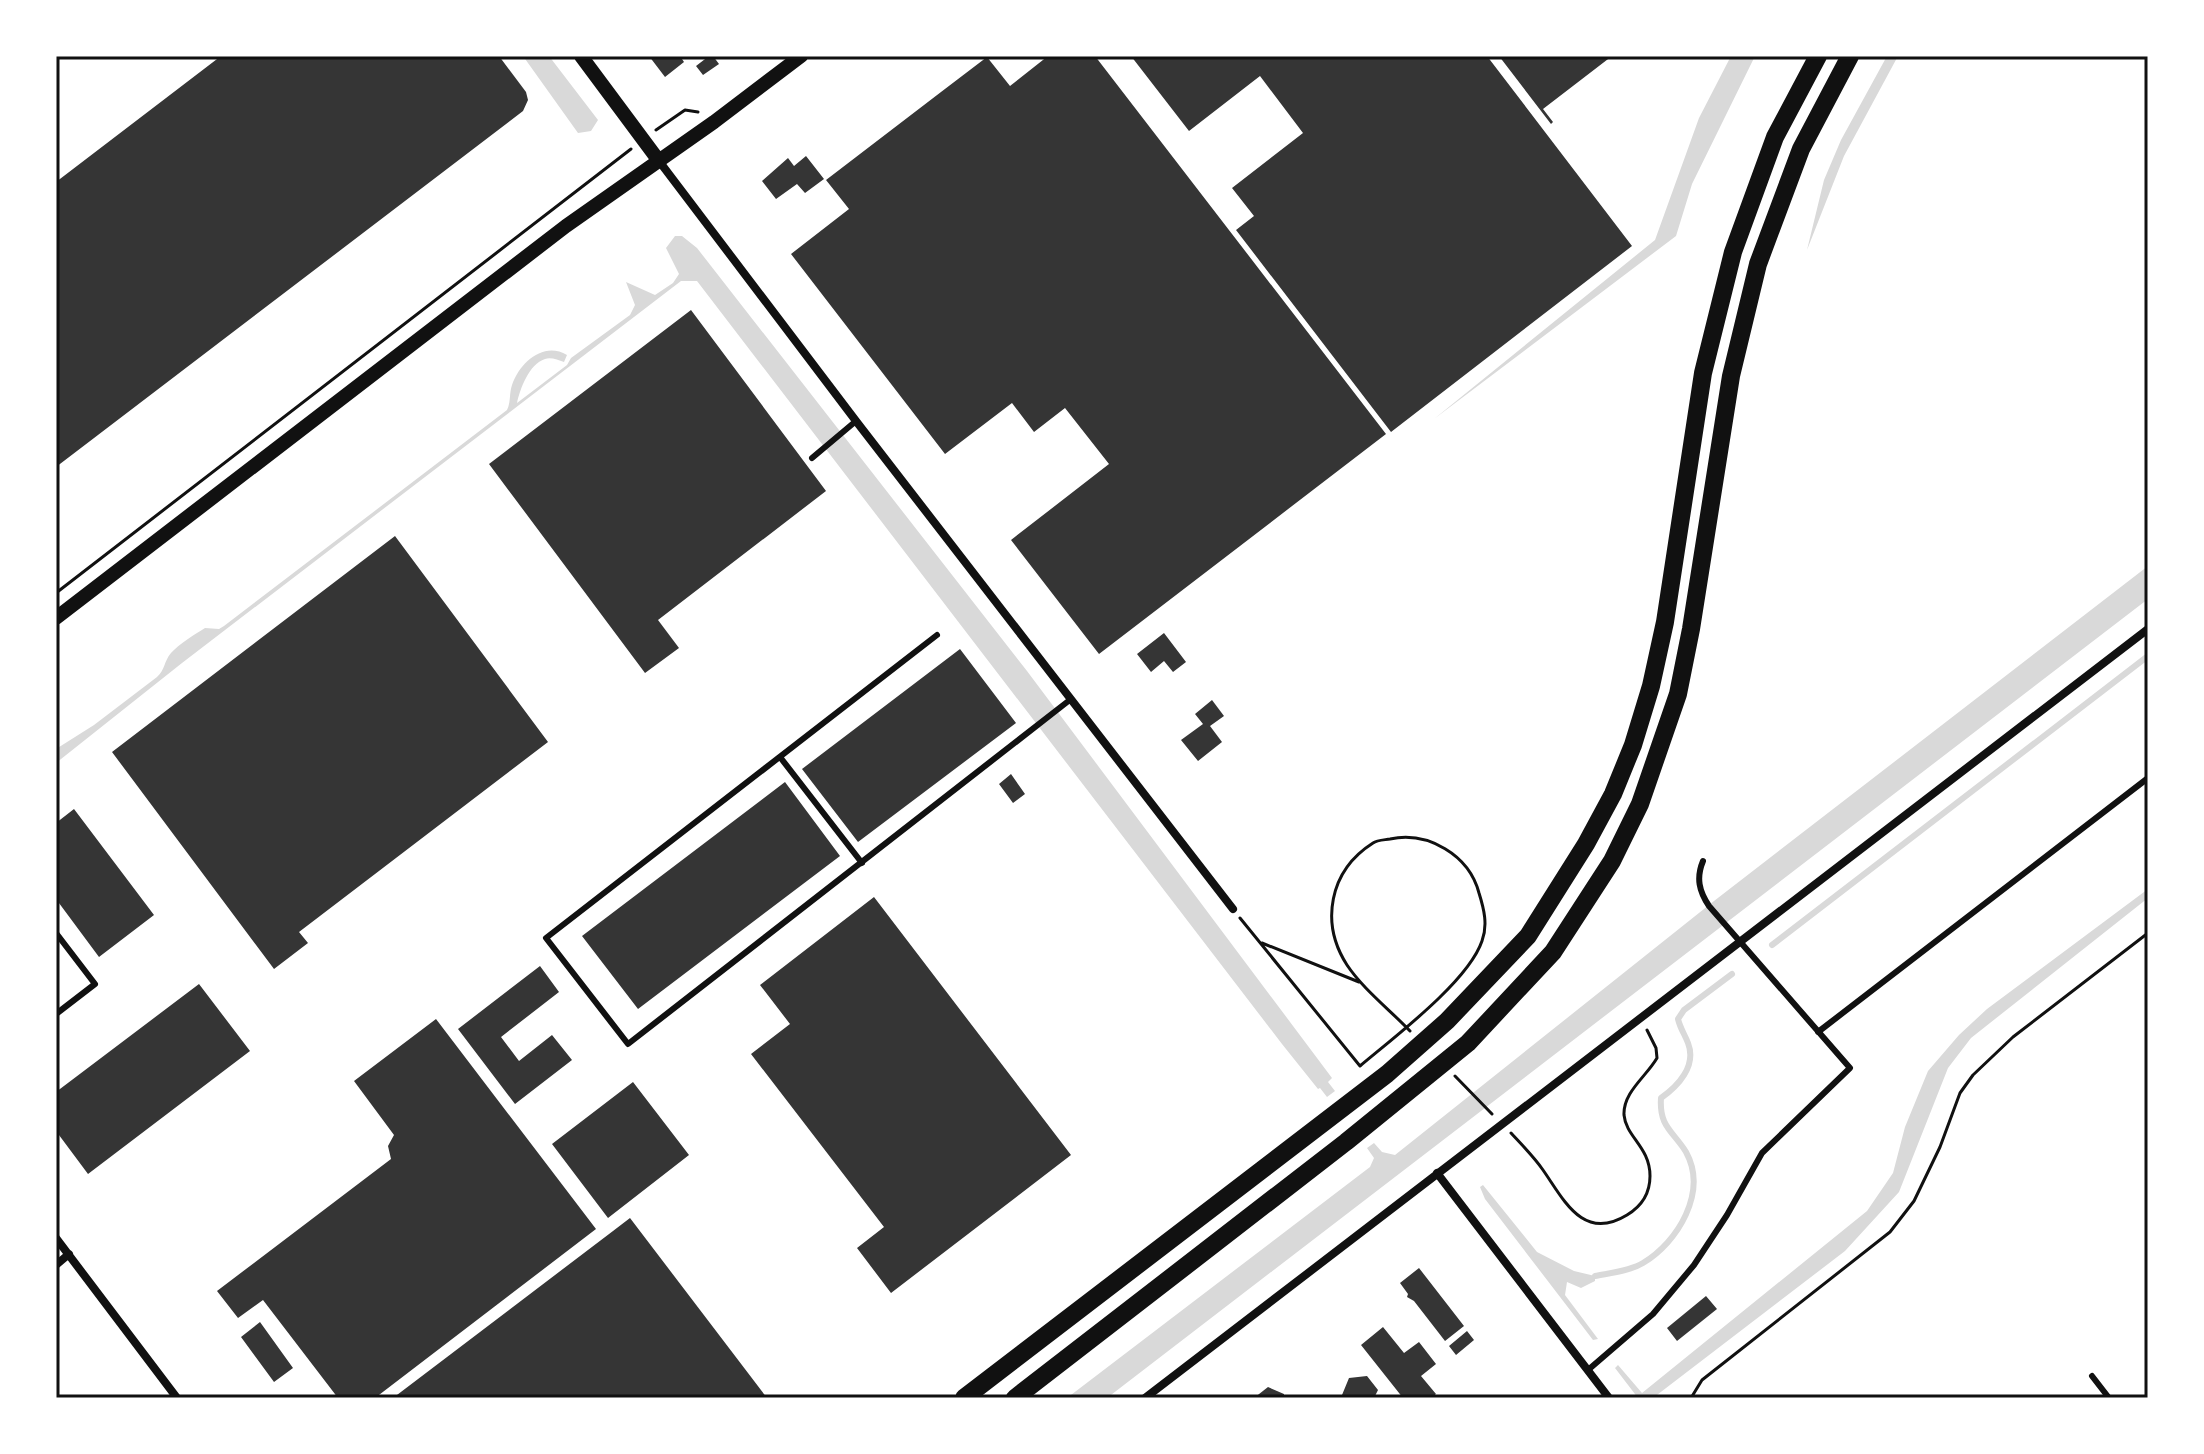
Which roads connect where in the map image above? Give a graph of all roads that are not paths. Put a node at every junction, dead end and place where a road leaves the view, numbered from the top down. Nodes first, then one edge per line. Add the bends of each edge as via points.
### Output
1 (581, 56) edge
2 (801, 56) edge
3 (1818, 56) edge
4 (1850, 56) edge
5 (659, 161) junction
6 (853, 425) junction
7 (814, 456) dead end
8 (56, 618) edge
9 (2148, 629) edge
10 (937, 635) dead end
11 (1068, 701) junction
12 (780, 757) junction
13 (2148, 778) edge
14 (1703, 861) dead end
15 (862, 863) junction
16 (1233, 909) road end
17 (56, 933) edge
18 (1739, 944) junction
19 (56, 1014) edge
20 (1818, 1032) junction
21 (1437, 1173) junction
22 (56, 1238) edge
23 (69, 1254) junction
24 (56, 1265) edge
25 (1588, 1370) junction
26 (2092, 1376) dead end
27 (177, 1398) edge
28 (964, 1398) edge
29 (1015, 1398) edge
30 (1145, 1398) edge
31 (1609, 1398) edge
32 (2109, 1398) edge

1 - 5 street
2 - 5 street
3 - 28 highway via 1775,137 1733,252 1703,373 1665,622 1633,745 1586,844 1528,936 1447,1021 1387,1074
4 - 29 highway via 1801,149 1758,264 1731,376 1678,694 1640,804 1612,861 1553,952 1468,1043
5 - 6 street
5 - 8 street via 566,226
6 - 7 lane
6 - 11 street
9 - 18 street
10 - 12 lane
11 - 15 lane
11 - 16 street
12 - 15 lane
12 - 15 lane via 546,938 628,1044
13 - 20 lane
14 - 18 lane via 1699,886
17 - 19 lane via 95,984
18 - 20 lane
18 - 21 street
20 - 25 lane via 1850,1068 1762,1153 1694,1265 1653,1314
21 - 25 street
21 - 30 street
22 - 23 street
23 - 24 street
23 - 27 street
25 - 31 street
26 - 32 lane

